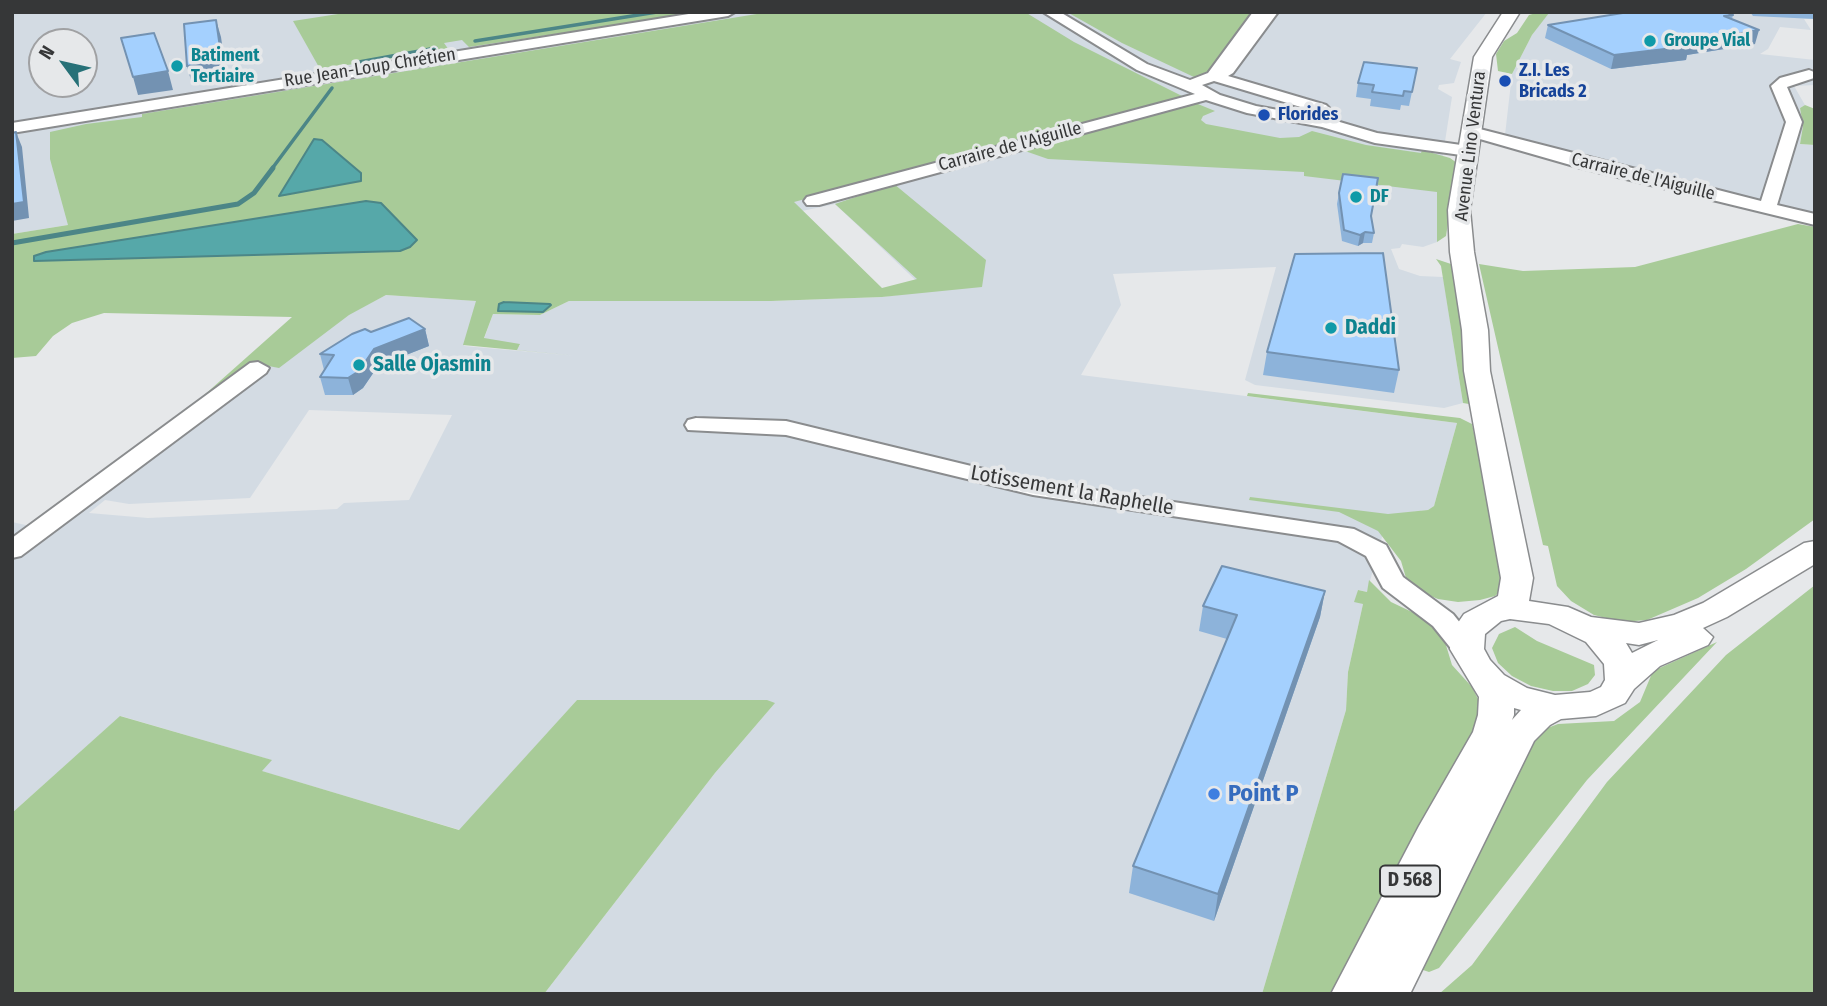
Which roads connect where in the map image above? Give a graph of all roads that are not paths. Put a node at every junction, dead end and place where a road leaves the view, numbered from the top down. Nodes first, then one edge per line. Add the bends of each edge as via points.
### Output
1 (728, 12) edge
2 (1050, 12) edge
3 (1260, 12) edge
4 (1271, 12) edge
5 (1512, 12) edge
6 (710, 14) edge
7 (1809, 75) dead end
8 (1213, 76) junction
9 (1190, 85) junction
10 (1208, 95) junction
11 (1325, 118) junction
12 (12, 128) edge
13 (1470, 141) junction
14 (813, 201) dead end
15 (1767, 209) junction
16 (1815, 220) edge
17 (1475, 330) junction
18 (258, 368) dead end
19 (696, 425) dead end
20 (12, 550) edge
21 (1814, 550) edge
22 (1420, 603) junction
23 (1494, 613) junction
24 (1556, 614) junction
25 (1589, 628) junction
26 (1471, 658) junction
27 (1622, 681) junction
28 (1555, 706) junction
29 (1352, 994) edge
30 (1388, 994) edge

1 - 6 street, Rue Jean-Loup Chrétien
2 - 9 street, Carraire de l'Aiguille via 1154,72
3 - 8 street
4 - 8 street via 1228,70
5 - 13 main road, Avenue Lino Ventura via 1483,57
6 - 12 street, Rue Jean-Loup Chrétien
7 - 15 street via 1779,86 1794,122
8 - 9 street
8 - 11 street, Carraire de l'Aiguille via 1316,106
9 - 10 street, Carraire de l'Aiguille
10 - 11 street, Carraire de l'Aiguille via 1239,106
10 - 14 street, Carraire de l'Aiguille
11 - 13 street, Carraire de l'Aiguille via 1385,140
13 - 15 street, Carraire de l'Aiguille
13 - 17 main road, Avenue Lino Ventura via 1459,210
15 - 16 street, Carraire de l'Aiguille
17 - 23 main road, Avenue Lino Ventura via 1481,394 1517,578 1513,600
17 - 24 main road, Avenue Lino Ventura via 1503,419 1532,571
18 - 20 street
19 - 22 street, Lotissement la Raphelle via 786,428 1033,488 1334,531 1373,547 1382,556 1392,582
21 - 25 main road via 1715,610 1683,624 1639,634
21 - 27 main road via 1722,625 1648,658
22 - 23 street, Lotissement la Raphelle via 1463,615
22 - 26 street, Lotissement la Raphelle via 1454,630
23 - 24 main road via 1532,609
23 - 26 main road via 1476,622 1468,633
24 - 25 main road
25 - 27 main road via 1613,649 1622,664
26 - 28 main road via 1492,683 1516,696
26 - 29 main road, D 568 via 1496,696 1491,732
27 - 28 main road via 1613,695 1596,704
28 - 30 main road, D 568 via 1520,734

